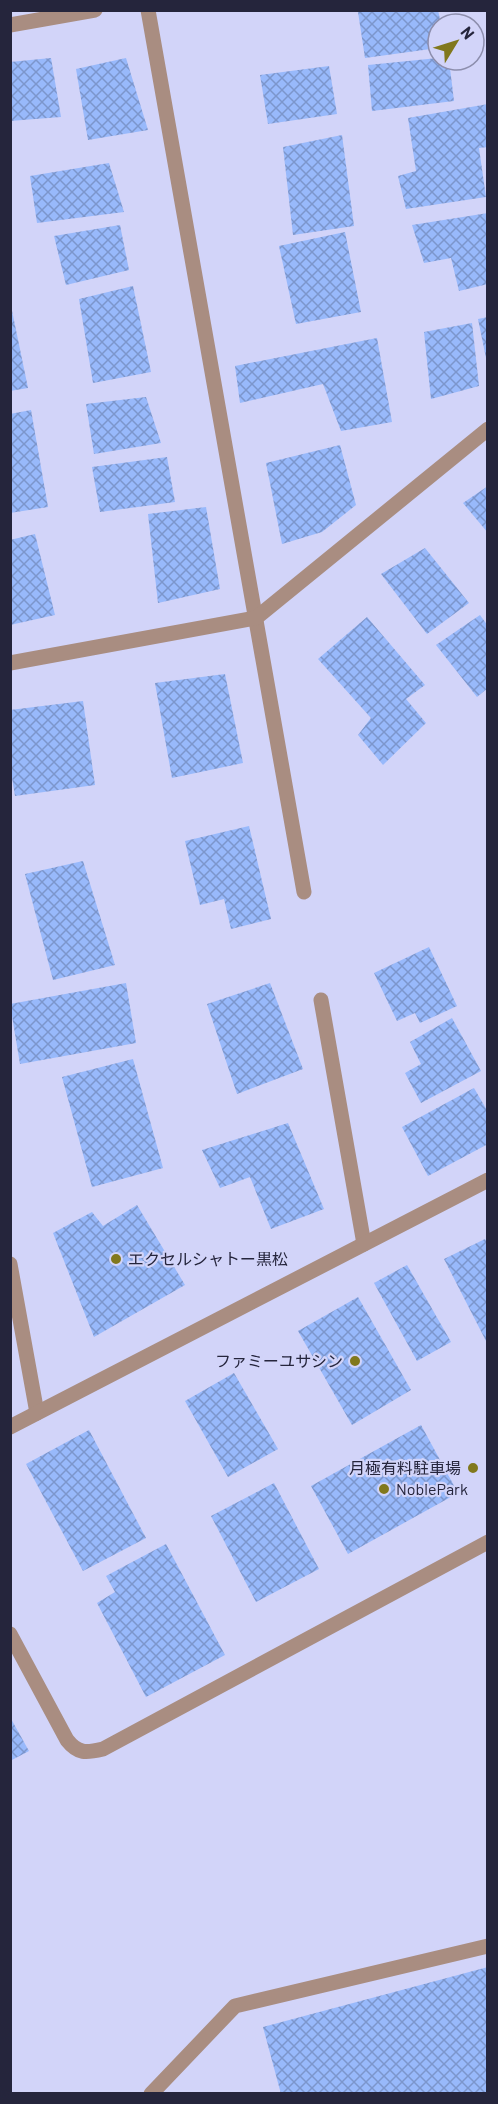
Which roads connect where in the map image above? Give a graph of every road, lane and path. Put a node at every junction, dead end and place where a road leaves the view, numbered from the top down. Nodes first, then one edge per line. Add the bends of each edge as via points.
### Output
1 (95, 10) edge
2 (148, 10) edge
3 (10, 25) edge
4 (488, 429) edge
5 (256, 618) junction
6 (10, 663) edge
7 (304, 892) dead end
8 (321, 999) dead end
9 (488, 1180) edge
10 (364, 1244) junction
11 (10, 1264) edge
12 (37, 1413) junction
13 (10, 1427) edge
14 (488, 1542) edge
15 (10, 1634) edge
16 (488, 1946) edge
17 (151, 2094) edge

1 - 3 street
2 - 5 street
4 - 5 street
5 - 6 street
5 - 7 street
8 - 10 street
9 - 10 street
10 - 12 street
11 - 12 street
12 - 13 street
14 - 15 street via 103,1749 87,1753 75,1750 67,1740
16 - 17 street via 236,2006

